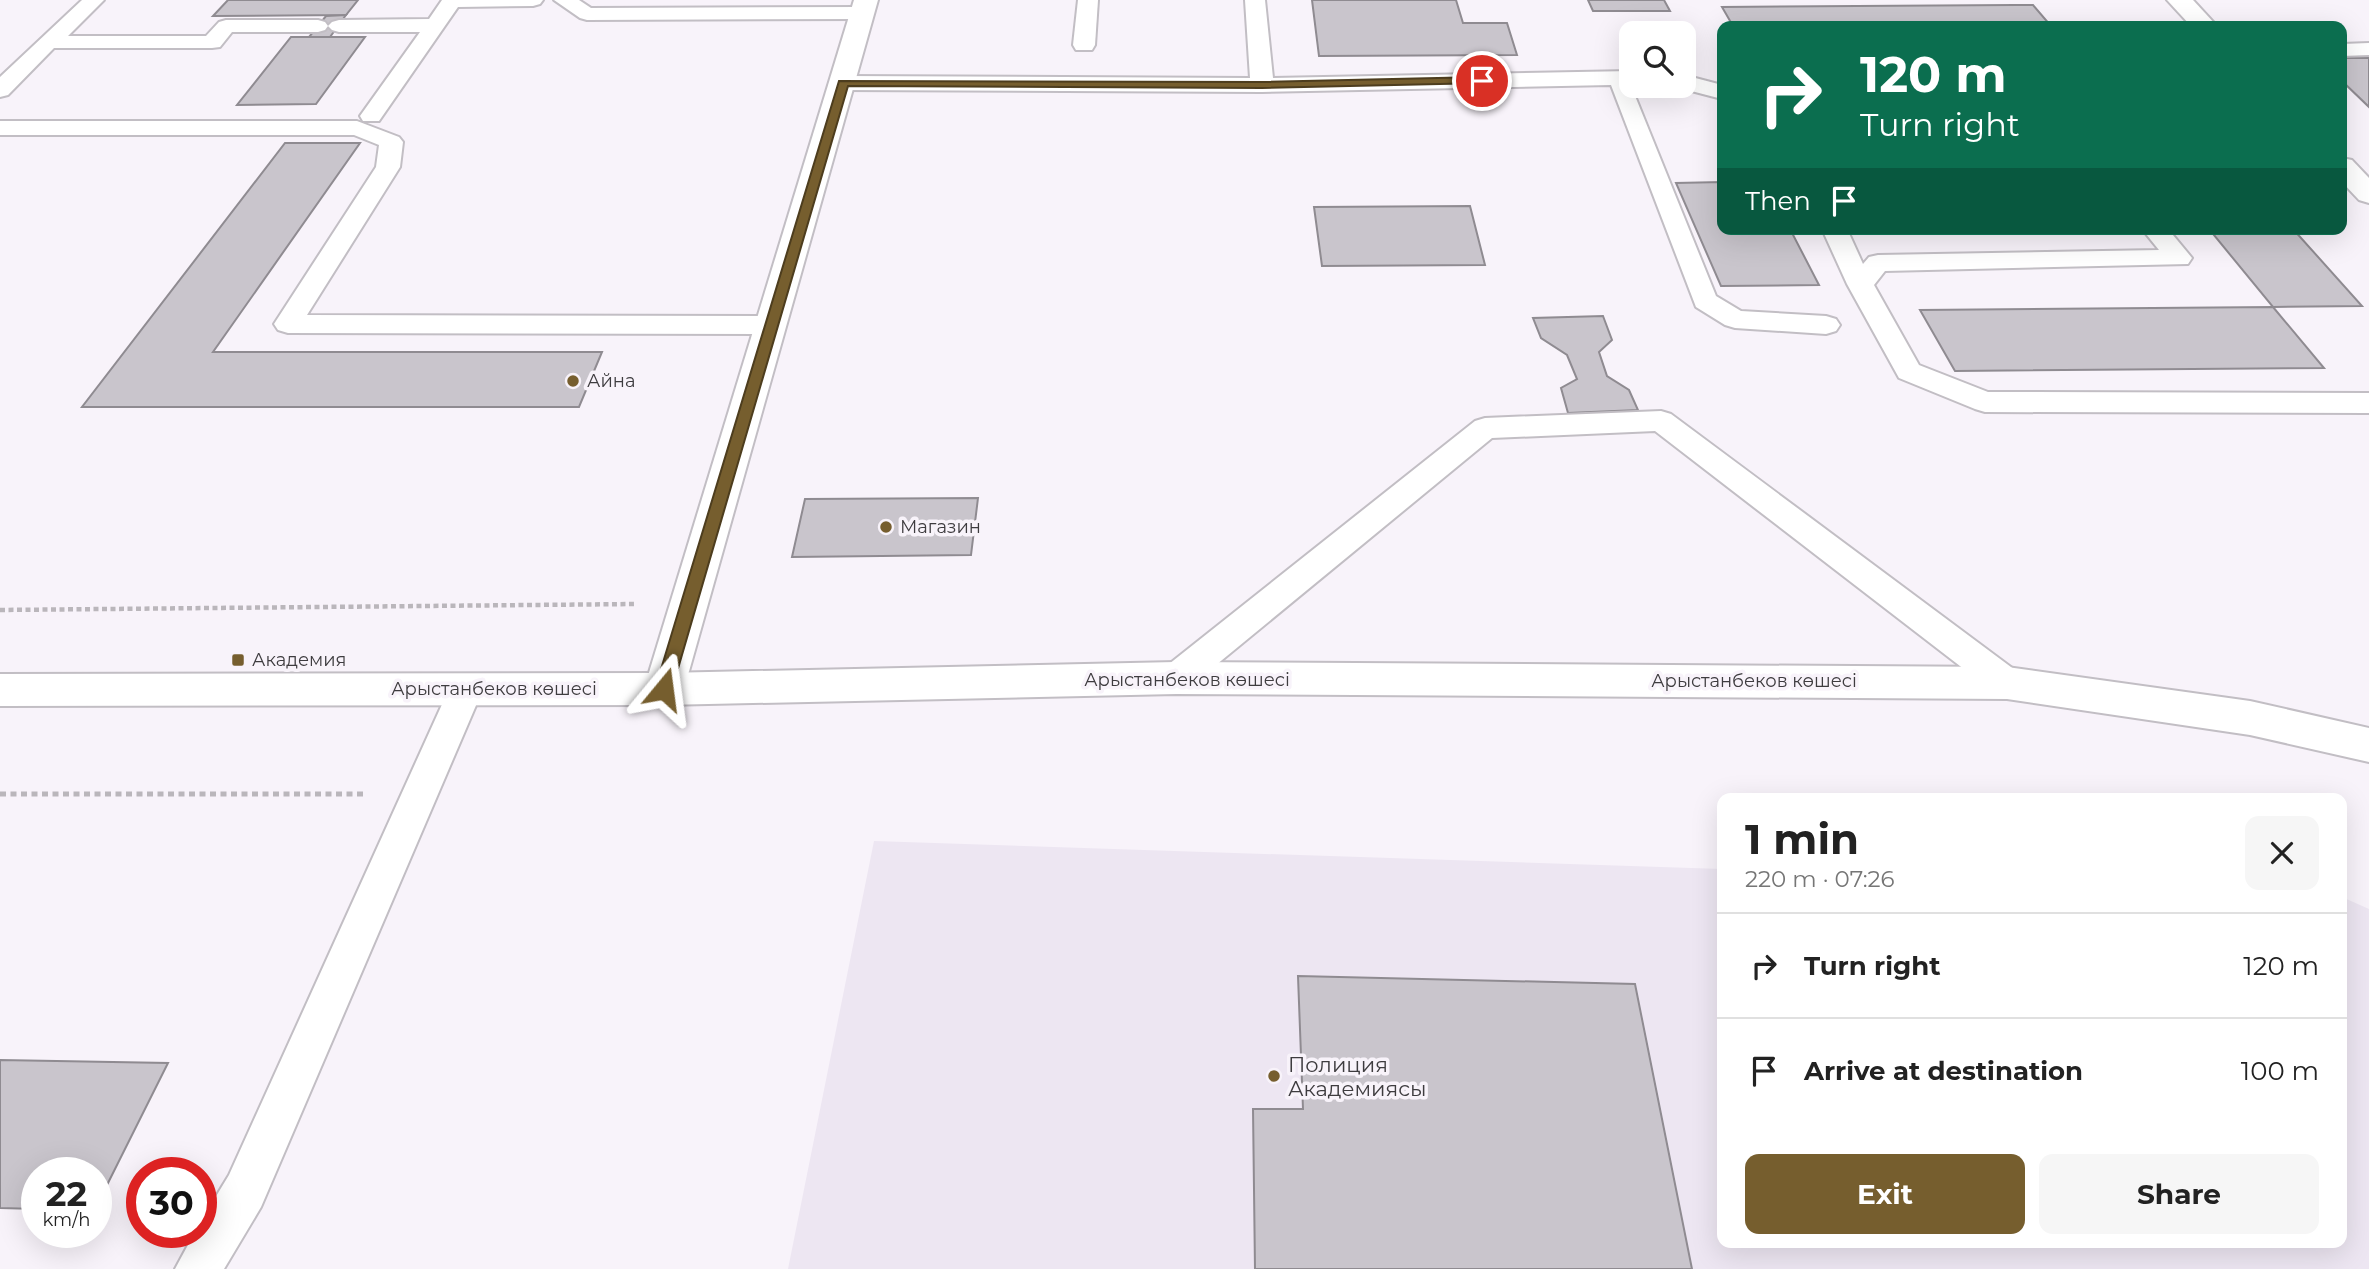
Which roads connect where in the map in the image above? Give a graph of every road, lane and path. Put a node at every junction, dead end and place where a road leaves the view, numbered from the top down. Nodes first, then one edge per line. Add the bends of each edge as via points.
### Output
1 (94, 0) edge
2 (533, 0) edge
3 (564, 0) edge
4 (1087, 0) edge
5 (1255, 0) edge
6 (2179, 0) edge
7 (864, 6) edge
8 (2200, 21) edge
9 (436, 25) junction
10 (48, 42) junction
11 (1084, 45) dead end
12 (2369, 49) edge
13 (2347, 50) edge
14 (1619, 78) edge
15 (843, 83) junction
16 (1262, 85) junction
17 (1696, 85) edge
18 (0, 90) edge
19 (1717, 91) edge
20 (1632, 98) edge
21 (371, 116) dead end
22 (0, 128) edge
23 (2347, 171) edge
24 (2369, 194) edge
25 (1837, 235) edge
26 (2159, 235) edge
27 (1860, 284) junction
28 (772, 325) junction
29 (1826, 325) dead end
30 (2369, 403) edge
31 (689, 603) junction
32 (0, 610) edge
33 (1176, 678) junction
34 (2007, 682) junction
35 (466, 689) junction
36 (664, 689) junction
37 (0, 690) edge
38 (2369, 745) edge
39 (0, 794) edge
40 (420, 794) junction
41 (198, 1269) edge

1 - 10 lane
2 - 9 lane via 452,1
3 - 7 lane via 587,14
4 - 11 lane
5 - 16 lane
6 - 8 street
7 - 15 street
9 - 10 lane via 226,26 212,42
9 - 21 lane
10 - 18 lane
12 - 13 lane
14 - 16 lane
15 - 16 lane
15 - 28 street
17 - 19 lane
20 - 29 lane via 1705,301 1735,319
22 - 28 lane via 357,128 391,142 388,167 288,324
23 - 24 street
25 - 27 lane
26 - 27 lane via 2179,258 1878,263
27 - 30 lane via 1909,371 1985,402
28 - 31 street
31 - 32 path
31 - 36 street
33 - 34 street, Арыстанбеков көшесі
33 - 34 lane via 1485,428 1661,421
33 - 36 street, Арыстанбеков көшесі
34 - 38 street, Арыстанбеков көшесі via 2250,718
35 - 36 street, Арыстанбеков көшесі
35 - 37 street, Арыстанбеков көшесі
35 - 40 lane
39 - 40 path
40 - 41 lane via 245,1191

